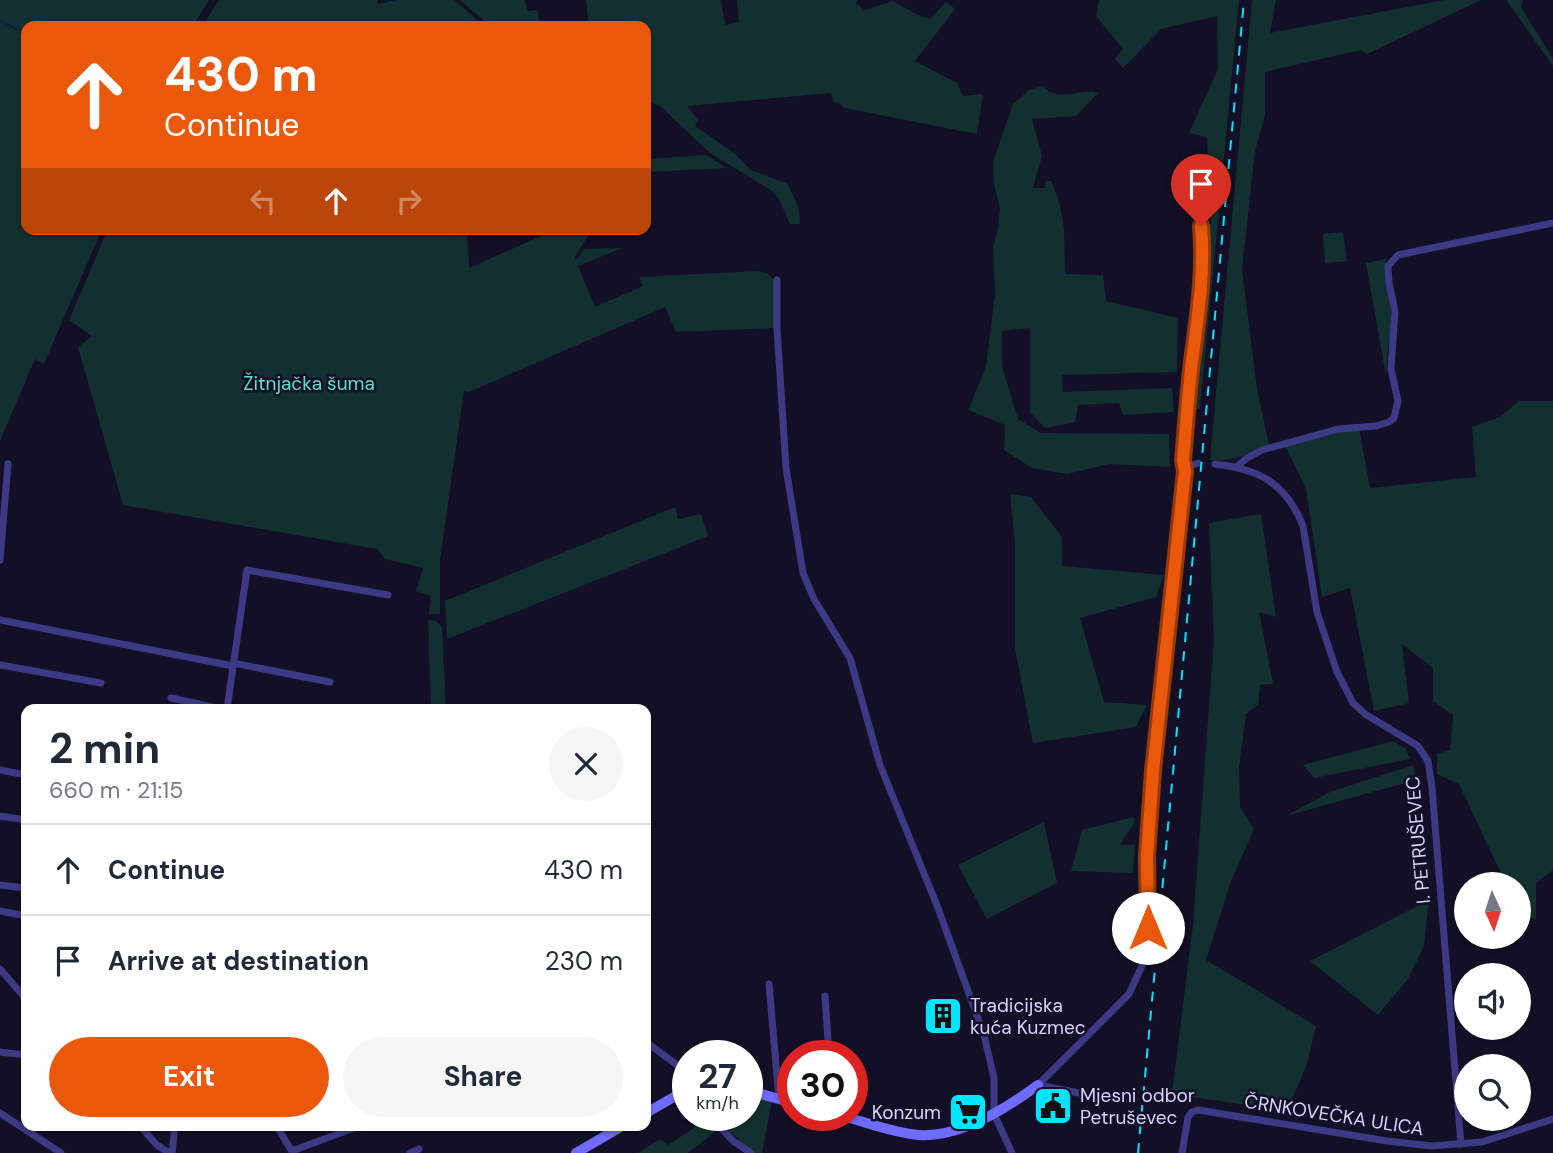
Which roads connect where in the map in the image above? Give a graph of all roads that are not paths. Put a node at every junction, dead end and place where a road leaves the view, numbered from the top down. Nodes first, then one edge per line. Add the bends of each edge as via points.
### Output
1 (1553, 223) edge
2 (1201, 226) dead end
3 (777, 280) dead end
4 (1198, 463) dead end
5 (8, 464) dead end
6 (1215, 464) dead end
7 (1237, 466) junction
8 (1185, 471) junction
9 (0, 560) edge
10 (388, 595) dead end
11 (0, 620) edge
12 (0, 665) edge
13 (233, 665) junction
14 (330, 682) dead end
15 (101, 683) dead end
16 (171, 698) dead end
17 (199, 704) edge
18 (229, 704) edge
19 (0, 770) edge
20 (21, 774) edge
21 (0, 816) edge
22 (21, 819) edge
23 (0, 885) edge
24 (21, 887) edge
25 (0, 911) edge
26 (21, 915) edge
27 (0, 969) edge
28 (769, 984) dead end
29 (21, 993) edge
30 (825, 996) dead end
31 (828, 1040) edge
32 (651, 1046) edge
33 (0, 1052) edge
34 (21, 1054) edge
35 (672, 1061) edge
36 (777, 1076) edge
37 (1038, 1085) junction
38 (672, 1098) edge
39 (1134, 1100) dead end
40 (651, 1110) edge
41 (0, 1113) edge
42 (994, 1114) junction
43 (1553, 1119) edge
44 (868, 1122) edge
45 (21, 1127) edge
46 (27, 1131) edge
47 (146, 1131) edge
48 (174, 1131) edge
49 (280, 1131) edge
50 (347, 1131) edge
51 (614, 1131) edge
52 (724, 1131) edge
53 (1461, 1144) junction
54 (419, 1149) dead end
55 (293, 1152) edge
56 (61, 1153) edge
57 (170, 1153) edge
58 (410, 1153) edge
59 (576, 1153) edge
60 (751, 1153) edge
61 (1012, 1153) edge
62 (1182, 1153) edge

1 - 7 street via 1398,255 1388,266 1395,311 1391,369 1398,401 1394,418 1376,426 1338,429 1262,450
2 - 8 street via 1204,260
3 - 42 street via 786,468 803,573 850,659 880,765 939,908 984,1035 994,1078
4 - 8 street via 1189,464
5 - 9 street
6 - 7 street, I. PETRUŠEVEC
7 - 53 street, I. PETRUŠEVEC via 1275,484 1298,513 1323,635 1353,703 1418,746 1428,761
8 - 37 street via 1153,771 1144,960 1129,994
10 - 13 street via 247,570
11 - 13 street
12 - 15 street
13 - 14 street
13 - 18 street
16 - 17 street
19 - 20 street
21 - 22 street
23 - 24 street
25 - 26 street
27 - 29 street
28 - 36 street
30 - 31 street
32 - 35 street
33 - 34 street
37 - 39 street
37 - 42 street
38 - 40 street
41 - 45 street
42 - 44 street via 954,1130 924,1135
42 - 61 street
43 - 53 street, ČRNKOVEČKA ULICA via 1482,1142
46 - 56 street
47 - 57 street
48 - 57 street
49 - 55 street
50 - 55 street
51 - 59 street
52 - 60 street
53 - 62 street, ČRNKOVEČKA ULICA via 1387,1141 1207,1111 1192,1112 1188,1117
54 - 58 street

